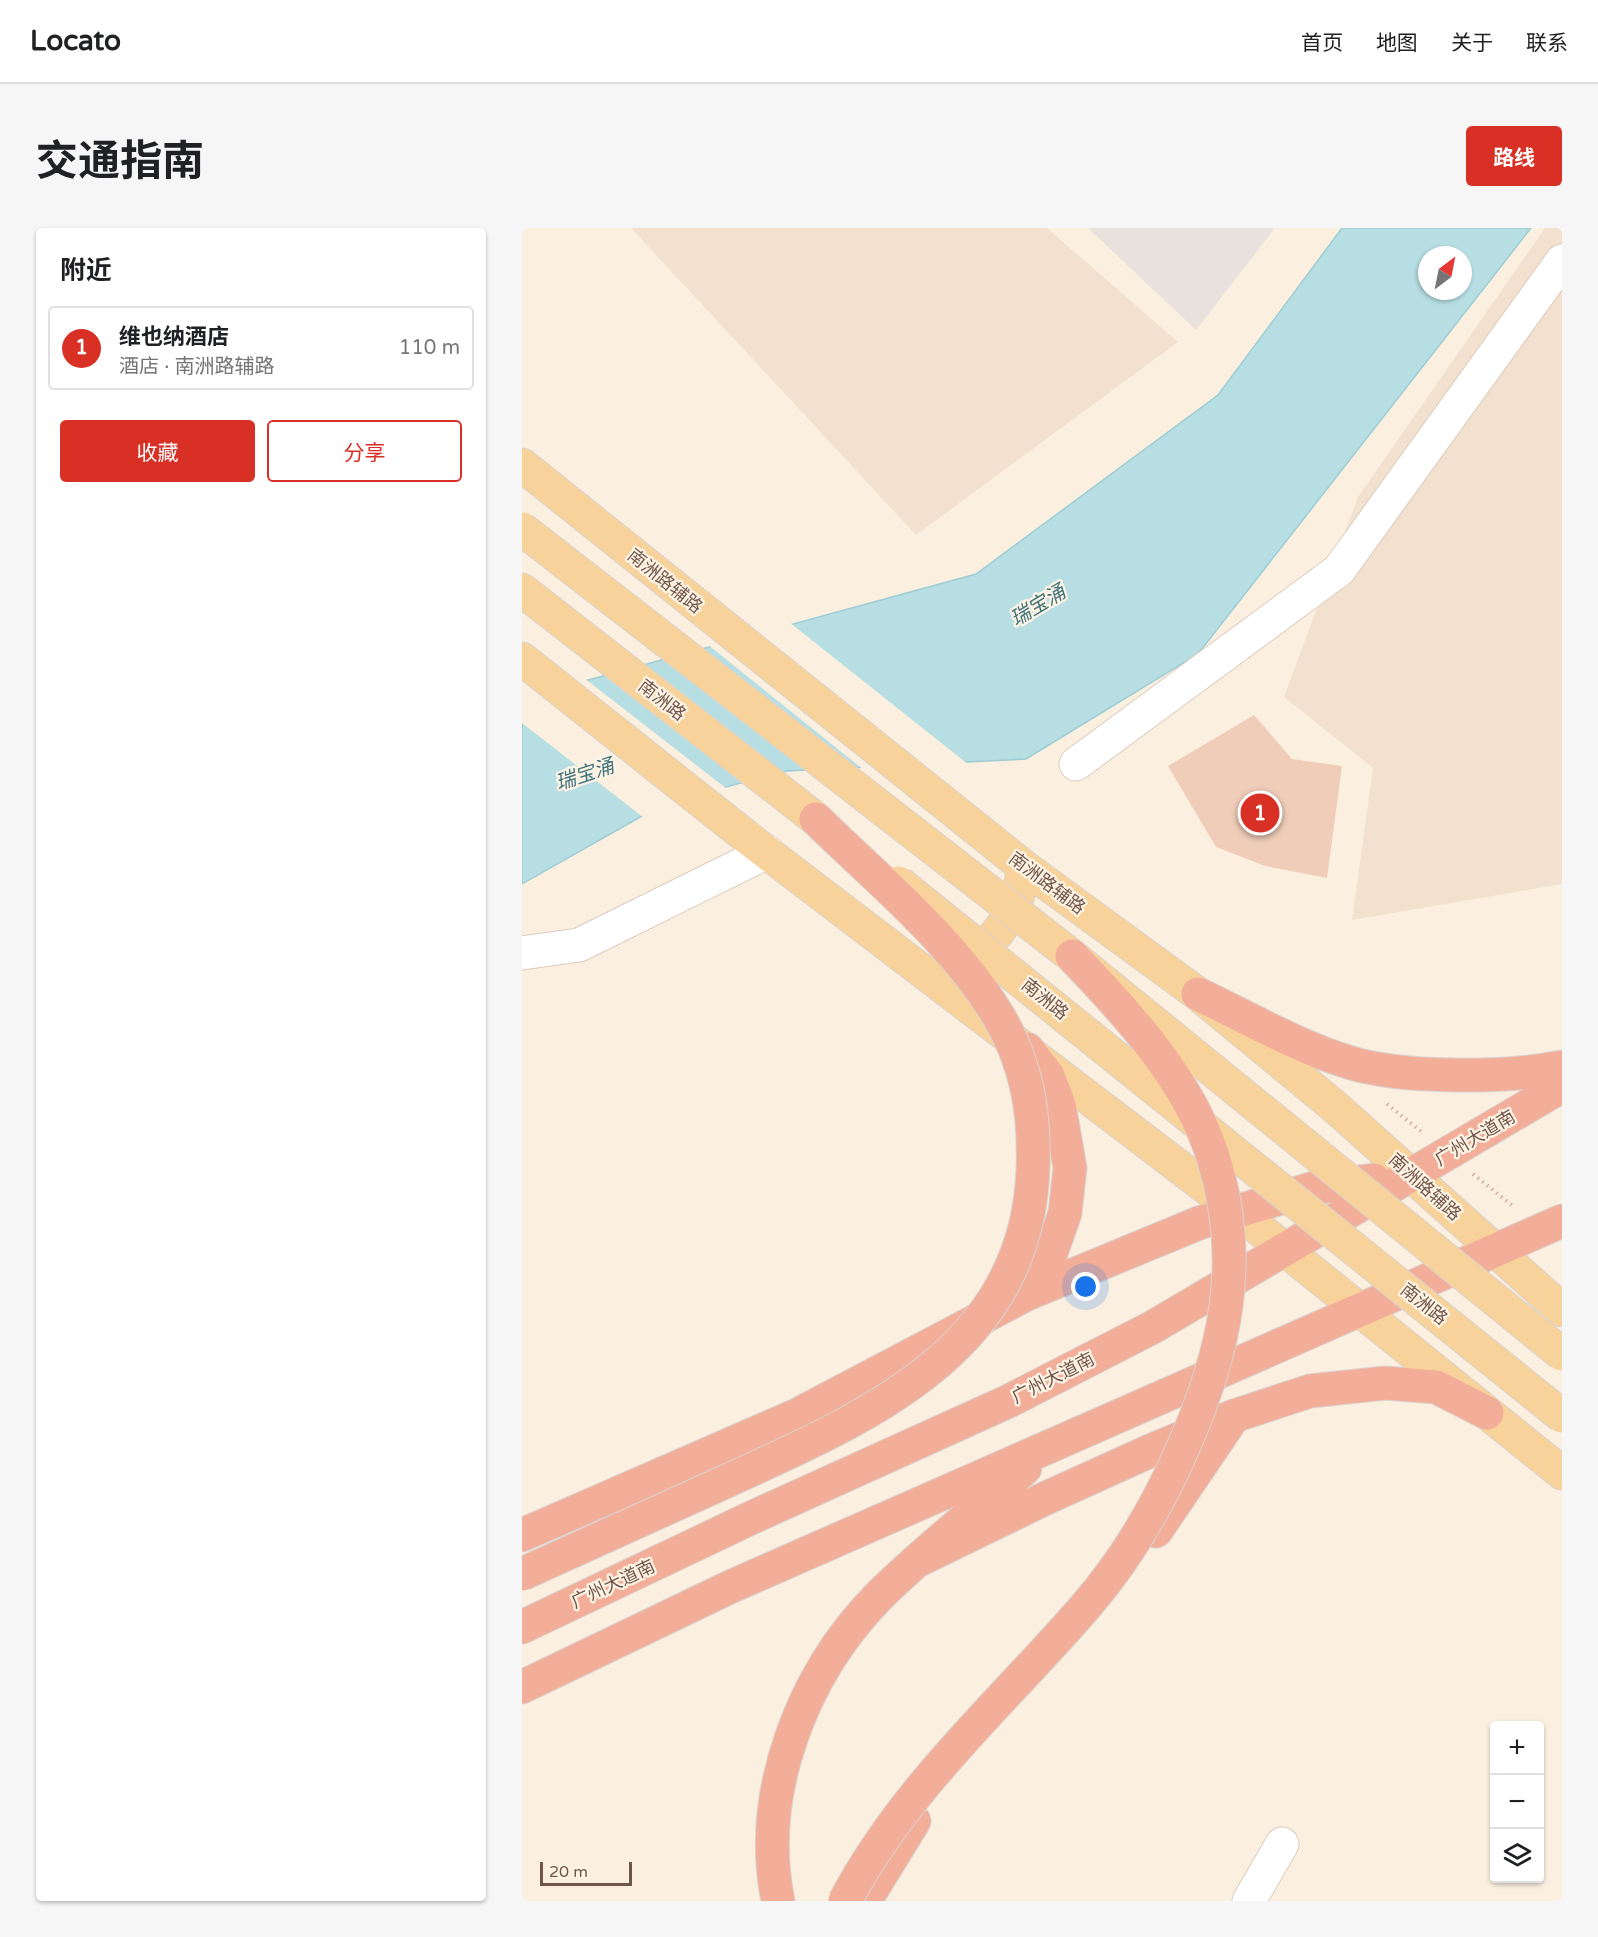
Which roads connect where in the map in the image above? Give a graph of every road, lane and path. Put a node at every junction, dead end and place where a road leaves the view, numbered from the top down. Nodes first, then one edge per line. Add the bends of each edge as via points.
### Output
1 (1562, 261) edge
2 (522, 465) edge
3 (522, 529) edge
4 (522, 590) edge
5 (522, 659) edge
6 (1076, 764) dead end
7 (816, 819) junction
8 (760, 847) junction
9 (1023, 866) junction
10 (522, 953) edge
11 (1072, 956) junction
12 (921, 970) junction
13 (1198, 994) junction
14 (1027, 1049) junction
15 (1562, 1067) edge
16 (1562, 1086) edge
17 (1385, 1102) dead end
18 (1448, 1154) junction
19 (1411, 1175) junction
20 (1237, 1211) junction
21 (1550, 1226) edge
22 (1284, 1250) junction
23 (1495, 1250) junction
24 (1027, 1294) junction
25 (1358, 1310) junction
26 (1562, 1310) edge
27 (1562, 1354) edge
28 (1487, 1413) junction
29 (1234, 1416) junction
30 (1562, 1416) edge
31 (1052, 1446) junction
32 (1562, 1473) edge
33 (522, 1535) edge
34 (917, 1561) junction
35 (522, 1574) edge
36 (522, 1628) edge
37 (522, 1687) edge
38 (1282, 1844) dead end
39 (778, 1901) edge
40 (844, 1901) edge
41 (865, 1901) edge
42 (1249, 1901) edge

1 - 6 street via 1339,570
2 - 9 main road, 南洲路辅路
3 - 11 main road, bridge
4 - 7 main road, 南洲路
5 - 8 main road
7 - 30 main road, 南洲路, bridge via 1012,971
7 - 35 highway, bridge via 973,979 1013,1046 1030,1095 1034,1134 1030,1208 1019,1246 1002,1286 970,1331 933,1368 894,1397 794,1450
8 - 10 street via 579,945
8 - 12 main road
9 - 12 main road via 1018,900 994,935 963,961 935,971
9 - 13 main road, 南洲路辅路
11 - 27 main road, bridge
11 - 40 highway, bridge via 1163,1063 1213,1156 1222,1194 1230,1268 1221,1342 1212,1379 1165,1490 1120,1563 899,1815
12 - 14 main road
13 - 15 highway via 1349,1063 1388,1070 1462,1074 1531,1073
13 - 19 main road, 南洲路辅路
14 - 20 main road
14 - 24 highway via 1048,1076 1059,1106 1070,1168 1065,1213 1049,1259
16 - 18 highway, 广州大道南
17 - 18 path
18 - 19 highway, 广州大道南
18 - 21 path via 1511,1204
19 - 20 highway via 1314,1188
19 - 22 highway, 广州大道南
19 - 23 main road, 南洲路辅路
20 - 22 main road
20 - 24 highway via 1198,1222
21 - 23 highway
22 - 25 main road
22 - 36 highway, 广州大道南 via 1153,1327 1009,1401
23 - 25 highway
23 - 26 main road, 南洲路辅路
24 - 33 highway via 797,1415
25 - 28 main road
25 - 31 highway
28 - 29 highway via 1436,1387 1385,1383 1310,1391
28 - 32 main road
29 - 34 highway via 1044,1499
29 - 41 highway via 1126,1579 917,1816
31 - 34 highway
31 - 37 highway via 730,1587
34 - 39 highway via 878,1598 831,1656 796,1726 774,1802 772,1848
38 - 42 street

